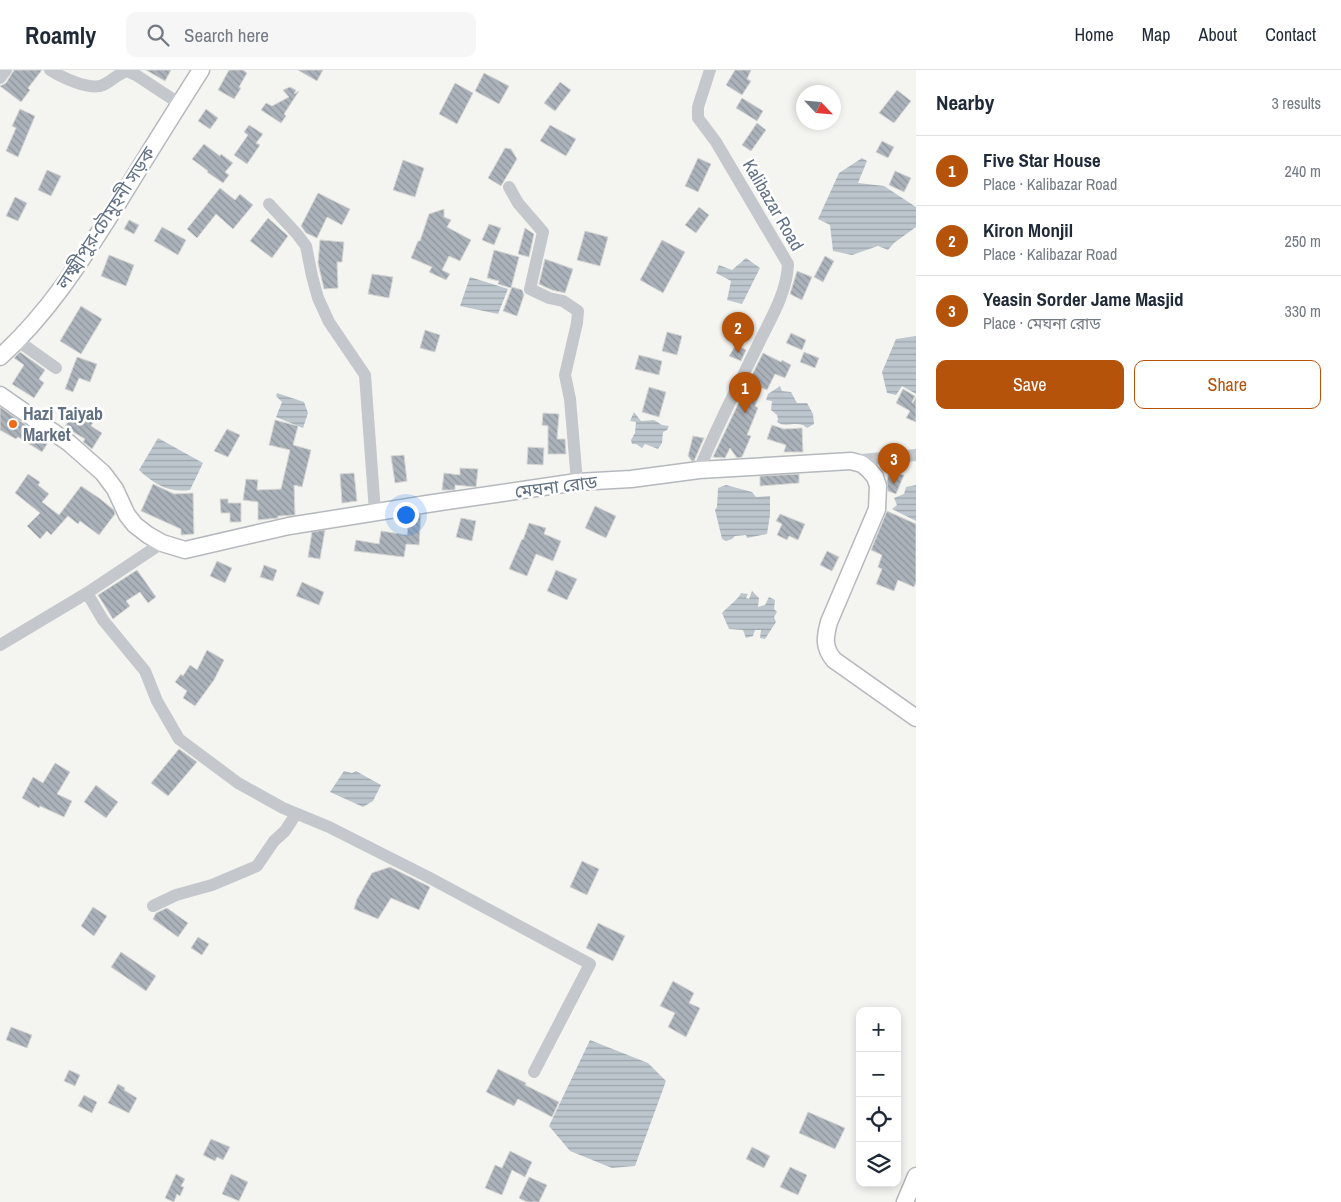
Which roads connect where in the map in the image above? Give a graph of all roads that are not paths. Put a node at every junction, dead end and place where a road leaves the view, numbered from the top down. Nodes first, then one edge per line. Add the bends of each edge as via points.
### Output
1 (6, 70) edge
2 (50, 70) edge
3 (201, 70) edge
4 (710, 70) edge
5 (0, 78) edge
6 (180, 104) junction
7 (509, 187) dead end
8 (269, 204) dead end
9 (18, 341) junction
10 (0, 357) edge
11 (56, 368) dead end
12 (0, 395) edge
13 (916, 455) edge
14 (851, 460) junction
15 (699, 470) junction
16 (577, 482) junction
17 (376, 512) junction
18 (162, 543) junction
19 (87, 593) junction
20 (0, 645) edge
21 (916, 718) edge
22 (296, 814) junction
23 (152, 906) dead end
24 (534, 1072) dead end
25 (916, 1176) edge
26 (905, 1202) edge

1 - 5 street
2 - 6 street via 91,87 100,87 126,71
3 - 6 main road, লক্ষ্মীপুর-চৌমুহনী সড়ক
4 - 15 street, Kalibazar Road via 698,107 698,118 716,142 788,264 785,285 776,307
6 - 9 main road, লক্ষ্মীপুর-চৌমুহনী সড়ক via 79,264 45,311
7 - 16 street via 543,232 530,289 564,301 578,311 565,375
8 - 17 street via 306,246 325,314 365,375
9 - 10 main road, লক্ষ্মীপুর-চৌমুহনী সড়ক
9 - 11 street
12 - 18 main road, মেঘনা রোড via 69,442 88,459 115,489 135,525
13 - 14 street
14 - 15 main road, মেঘনা রোড
14 - 21 main road via 862,464 875,477 877,509 829,622 825,646 834,660
15 - 16 main road, মেঘনা রোড
16 - 17 main road, মেঘনা রোড
17 - 18 main road, মেঘনা রোড via 290,526 185,550
18 - 19 street
19 - 20 street
19 - 22 street via 103,620 145,671 157,701 179,739 238,783
22 - 23 street via 257,866
22 - 24 street via 428,877 590,964
25 - 26 main road

